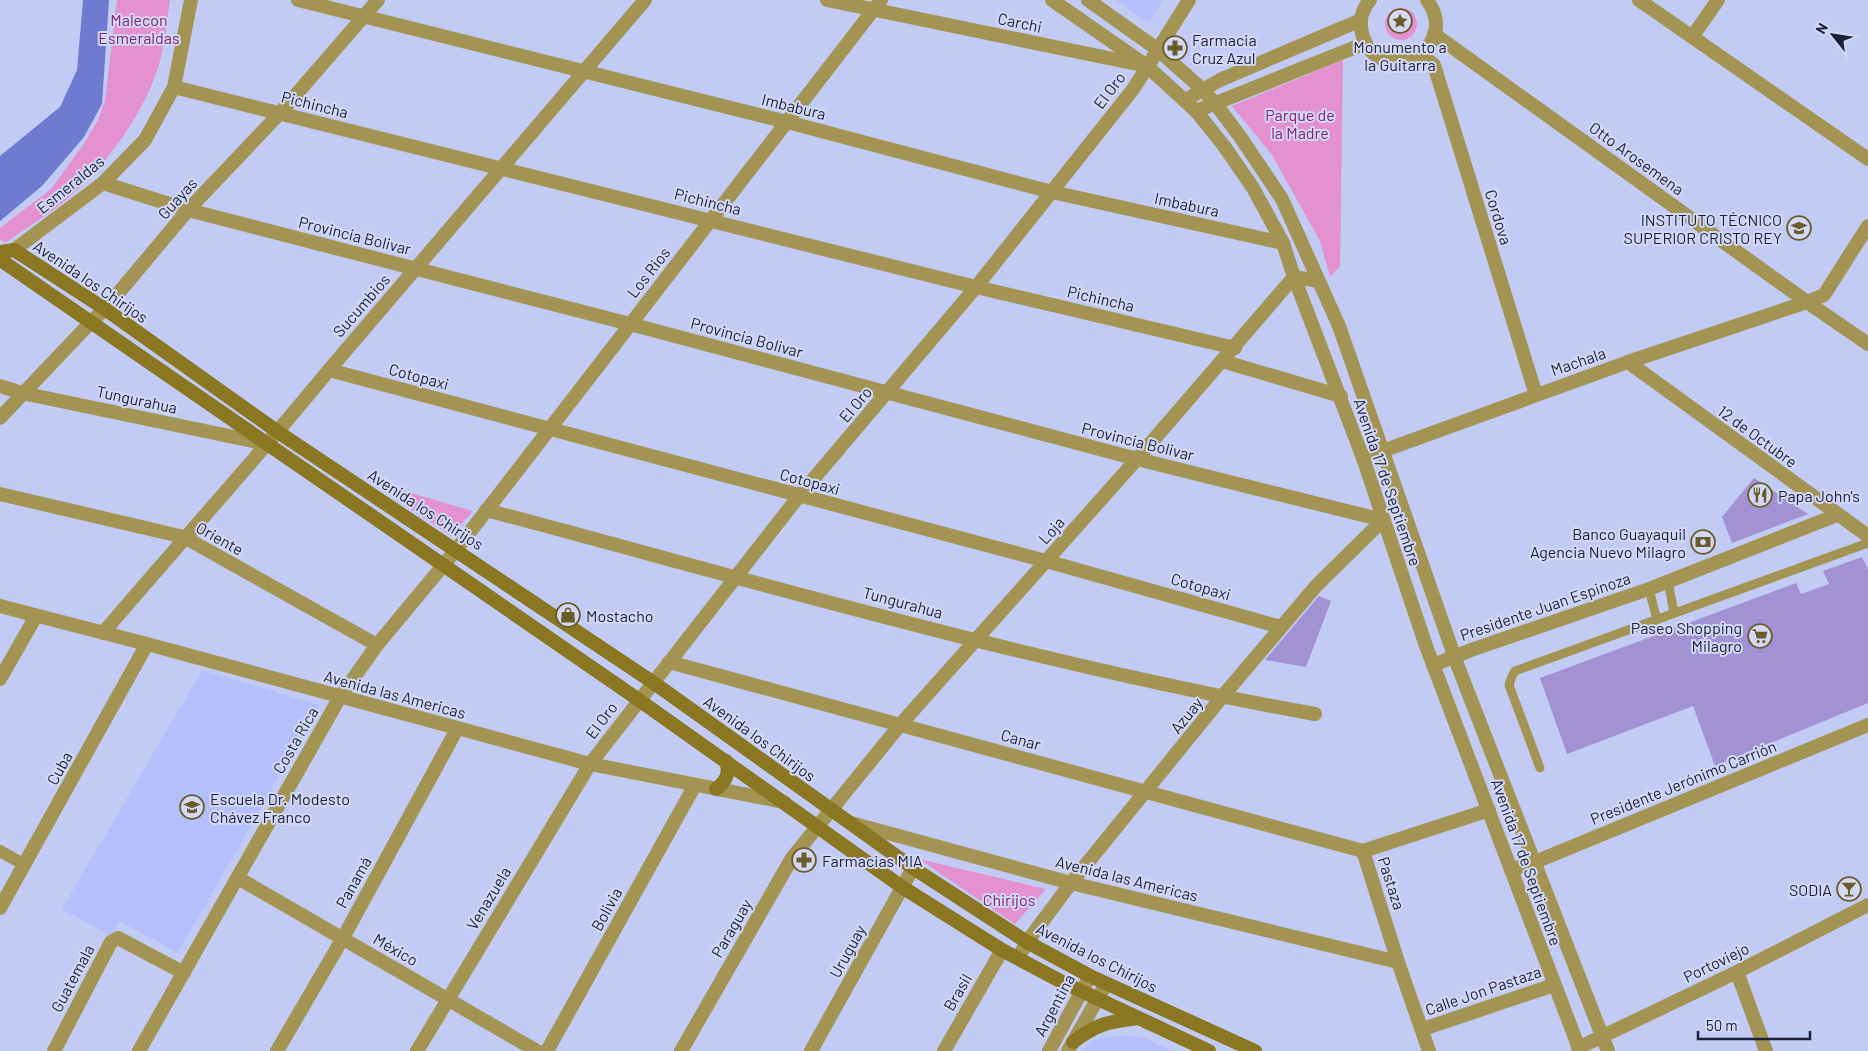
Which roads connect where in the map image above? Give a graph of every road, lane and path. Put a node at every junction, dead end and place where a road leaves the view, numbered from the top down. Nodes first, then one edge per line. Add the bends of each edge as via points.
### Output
1 (191, 0) edge
2 (298, 0) edge
3 (378, 0) edge
4 (645, 0) edge
5 (827, 0) edge
6 (1052, 0) edge
7 (1088, 0) edge
8 (1189, 0) edge
9 (1370, 0) edge
10 (1639, 0) edge
11 (1718, 0) edge
12 (1431, 2) edge
13 (878, 5) edge
14 (364, 16) junction
15 (1361, 20) junction
16 (1434, 34) junction
17 (1692, 38) junction
18 (1366, 43) junction
19 (1157, 49) junction
20 (1420, 54) junction
21 (1147, 66) junction
22 (584, 71) junction
23 (174, 88) junction
24 (1202, 89) junction
25 (1185, 100) junction
26 (1215, 103) junction
27 (1196, 111) junction
28 (280, 113) junction
29 (787, 122) junction
30 (1868, 159) edge
31 (501, 168) junction
32 (103, 183) junction
33 (1052, 192) junction
34 (188, 210) junction
35 (711, 220) junction
36 (1868, 226) edge
37 (1283, 243) junction
38 (14, 250) junction
39 (415, 268) junction
40 (1294, 277) junction
41 (1319, 281) junction
42 (976, 287) junction
43 (1807, 302) junction
44 (105, 309) junction
45 (90, 322) junction
46 (630, 324) junction
47 (1868, 344) edge
48 (1234, 348) junction
49 (1222, 361) junction
50 (1628, 362) junction
51 (329, 370) junction
52 (0, 386) edge
53 (888, 392) junction
54 (22, 393) junction
55 (1536, 395) junction
56 (1341, 396) junction
57 (0, 418) edge
58 (549, 429) junction
59 (278, 432) junction
60 (267, 444) junction
61 (1382, 451) junction
62 (1363, 458) junction
63 (1137, 459) junction
64 (0, 494) edge
65 (799, 496) junction
66 (486, 510) junction
67 (1837, 515) junction
68 (1383, 520) junction
69 (1868, 536) edge
70 (184, 537) junction
71 (1868, 543) edge
72 (456, 550) junction
73 (1046, 561) junction
74 (443, 566) junction
75 (736, 576) junction
76 (1668, 581) junction
77 (1649, 589) junction
78 (0, 606) edge
79 (1674, 613) junction
80 (36, 616) junction
81 (1657, 620) junction
82 (1281, 627) junction
83 (103, 633) junction
84 (976, 640) junction
85 (148, 644) junction
86 (377, 646) junction
87 (1455, 656) junction
88 (669, 662) junction
89 (1433, 665) junction
90 (0, 680) edge
91 (654, 683) junction
92 (340, 697) junction
93 (1222, 698) junction
94 (639, 700) junction
95 (1315, 714) dead end
96 (900, 725) junction
97 (1868, 725) edge
98 (457, 729) junction
99 (726, 761) junction
100 (590, 764) junction
101 (1540, 768) dead end
102 (695, 785) junction
103 (716, 789) junction
104 (1146, 791) junction
105 (784, 802) junction
106 (831, 810) junction
107 (1489, 810) junction
108 (848, 822) junction
109 (818, 826) junction
110 (1363, 850) junction
111 (0, 851) edge
112 (1535, 862) junction
113 (25, 865) junction
114 (913, 868) junction
115 (1511, 870) junction
116 (238, 878) junction
117 (1071, 883) junction
118 (902, 887) junction
119 (1868, 906) edge
120 (0, 908) edge
121 (343, 938) junction
122 (1027, 942) junction
123 (1002, 950) junction
124 (1018, 958) junction
125 (1398, 962) junction
126 (1736, 972) junction
127 (184, 973) junction
128 (1090, 976) junction
129 (1106, 984) junction
130 (1554, 984) junction
131 (1082, 992) junction
132 (447, 999) junction
133 (1097, 999) junction
134 (1138, 1018) junction
135 (1423, 1030) junction
136 (1603, 1037) junction
137 (1070, 1046) edge
138 (1579, 1049) edge
139 (54, 1051) edge
140 (139, 1051) edge
141 (277, 1051) edge
142 (417, 1051) edge
143 (537, 1051) edge
144 (547, 1051) edge
145 (681, 1051) edge
146 (811, 1051) edge
147 (944, 1051) edge
148 (1050, 1051) edge
149 (1209, 1051) edge
150 (1255, 1051) edge
151 (1429, 1051) edge
152 (1608, 1051) edge
153 (1766, 1051) edge

1 - 23 street, Esmeraldas
2 - 14 street, Imbabura
3 - 14 street, Guayas
4 - 22 street, Sucumbios
5 - 13 street, Carchi
6 - 21 street, Avenida 17 de Septiembre
7 - 19 street, Avenida 17 de Septiembre
8 - 19 street, El Oro
9 - 15 street
10 - 17 street
11 - 17 street
12 - 16 street via 1436,19
13 - 21 street, Carchi
13 - 29 street, Los Rios
14 - 22 street, Imbabura
14 - 28 street, Guayas
15 - 18 street
15 - 24 street
16 - 20 street via 1427,49
16 - 43 street, Otto Arosemena
17 - 30 street
18 - 20 street via 1374,53 1397,62
18 - 26 street
19 - 21 street, El Oro
19 - 24 street, Avenida 17 de Septiembre
20 - 55 street, Cordova via 1434,65
21 - 25 street, Avenida 17 de Septiembre
21 - 33 street, El Oro via 1134,88
22 - 29 street, Imbabura
22 - 31 street, Sucumbios
23 - 28 street, Pichincha
23 - 32 street, Esmeraldas via 145,140
24 - 25 street
24 - 26 street, Avenida 17 de Septiembre
25 - 27 street, Avenida 17 de Septiembre
26 - 27 street
26 - 41 street, Avenida 17 de Septiembre via 1282,199
27 - 37 street, Avenida 17 de Septiembre via 1253,188
28 - 31 street, Pichincha
28 - 34 street, Guayas
29 - 33 street, Imbabura
29 - 35 street, Los Rios
31 - 35 street, Pichincha
31 - 39 street, Sucumbios
32 - 34 street, Provincia Bolivar
32 - 38 street, Esmeraldas
33 - 37 street, Imbabura
33 - 42 street, El Oro
34 - 39 street, Provincia Bolivar
34 - 44 street, Guayas
35 - 42 street, Pichincha
35 - 46 street, Los Rios
36 - 43 street, Machala via 1824,295
37 - 40 street, Avenida 17 de Septiembre
38 - 44 main road, Avenida los Chirijos
38 - 45 main road, Avenida los Chirijos via 0,252 6,263
39 - 46 street, Provincia Bolivar
39 - 51 street, Sucumbios
40 - 41 street
40 - 48 street, Loja
40 - 56 street, Avenida 17 de Septiembre
41 - 61 street, Avenida 17 de Septiembre via 1339,326
42 - 48 street, Pichincha
42 - 53 street, El Oro
43 - 47 street, Otto Arosemena
43 - 50 street, Machala
44 - 45 street, Guayas
44 - 59 main road, Avenida los Chirijos
45 - 54 street, Guayas
45 - 60 main road, Avenida los Chirijos
46 - 53 street, Provincia Bolivar
46 - 58 street, Los Rios
48 - 49 street, Loja
49 - 56 street
49 - 63 street, Loja
50 - 55 street, Machala
50 - 67 street, 12 de Octubre
51 - 58 street, Cotopaxi
51 - 59 street, Sucumbios
52 - 54 street, Tungurahua
53 - 63 street, Provincia Bolivar
53 - 65 street, El Oro
54 - 57 street, Guayas
54 - 60 street, Tungurahua
55 - 61 street, Machala
56 - 62 street, Avenida 17 de Septiembre
58 - 65 street, Cotopaxi
58 - 66 street, Los Rios
59 - 60 street, Sucumbios
59 - 72 main road, Avenida los Chirijos
60 - 70 street, Sucumbios
60 - 74 main road, Avenida los Chirijos
61 - 62 street, Machala
61 - 87 street, Avenida 17 de Septiembre
62 - 68 street, Avenida 17 de Septiembre
63 - 68 street, Provincia Bolivar
63 - 73 street, Loja
64 - 70 street, Oriente
65 - 73 street, Cotopaxi
65 - 75 street, El Oro
66 - 72 street, Los Rios
66 - 75 street, Tungurahua
67 - 69 street, 12 de Octubre
67 - 76 street, Presidente Juan Espinoza
68 - 82 street, Azuay via 1316,586
68 - 89 street, Avenida 17 de Septiembre
70 - 83 street, Sucumbios
70 - 86 street, Oriente
71 - 79 lane
72 - 74 street, Los Rios
72 - 91 main road, Avenida los Chirijos
73 - 82 street, Cotopaxi
73 - 84 street, Loja
74 - 86 street, Costa Rica
74 - 94 main road, Avenida los Chirijos
75 - 84 street, Tungurahua
75 - 88 street, El Oro
76 - 77 street, Presidente Juan Espinoza
76 - 79 lane
77 - 81 lane
77 - 87 street, Presidente Juan Espinoza
78 - 80 street, Avenida las Americas
79 - 81 lane
80 - 83 street, Avenida las Americas
80 - 90 street
81 - 101 lane via 1515,671 1509,685
82 - 93 street, Azuay
83 - 85 street, Avenida las Americas
84 - 93 street, Tungurahua
84 - 96 street, Loja
85 - 92 street, Avenida las Americas
85 - 113 street, Cuba
86 - 92 street, Costa Rica
87 - 89 street, Presidente Juan Espinoza
87 - 112 street, Avenida 17 de Septiembre
88 - 91 street, El Oro
88 - 96 street, Canar
89 - 107 street, Avenida 17 de Septiembre
91 - 94 street, El Oro
91 - 106 main road, Avenida los Chirijos
92 - 98 street, Avenida las Americas
92 - 116 street, Costa Rica
93 - 95 street, Tungurahua
93 - 104 street, Azuay
94 - 99 main road, Avenida los Chirijos
94 - 100 street, El Oro
96 - 104 street, Canar
96 - 106 street, Loja
97 - 112 street, Presidente Jerónimo Carrión
98 - 100 street, Avenida las Americas
98 - 121 street, Panamá
99 - 103 main road via 728,774
99 - 105 main road, Avenida los Chirijos
100 - 102 street, Avenida las Americas
100 - 132 street, Venazuela
102 - 103 street, Avenida las Americas
102 - 144 street, Bolivia
103 - 105 street, Avenida las Americas
104 - 110 street, Canar
104 - 117 street, Azuay
105 - 109 main road, Avenida los Chirijos
106 - 108 main road, Avenida los Chirijos
106 - 109 street, Loja
107 - 110 street, Pastaza
107 - 115 street, Avenida 17 de Septiembre
108 - 114 main road, Avenida los Chirijos
108 - 117 street, Avenida las Americas
109 - 118 main road, Avenida los Chirijos
109 - 145 street, Paraguay via 792,858
110 - 125 street, Pastaza
111 - 113 street
112 - 115 street, Presidente Jerónimo Carrión
112 - 136 street, Avenida 17 de Septiembre
113 - 120 street, Cuba
114 - 118 street, Uruguay
114 - 122 main road, Avenida los Chirijos
115 - 130 street, Avenida 17 de Septiembre
116 - 121 street, México
116 - 127 street, Costa Rica
117 - 122 street, Azuay
117 - 125 street, Avenida las Americas
118 - 123 main road, Avenida los Chirijos
118 - 146 street, Uruguay
119 - 126 street, Portoviejo
121 - 132 street, México
121 - 141 street, Panamá
122 - 124 street
122 - 128 main road, Avenida los Chirijos
123 - 124 main road, Avenida los Chirijos
123 - 147 street, Brasil
124 - 131 main road, Avenida los Chirijos
125 - 135 street, Pastaza
126 - 136 street, Portoviejo
126 - 153 street
127 - 139 street, Guatemala via 125,940 118,938 111,942
127 - 140 street, Costa Rica
128 - 129 main road, Avenida los Chirijos
128 - 131 street, Argentina
129 - 133 street
129 - 150 main road, Avenida los Chirijos
130 - 135 street, Calle Jon Pastaza
130 - 138 street, Avenida 17 de Septiembre
131 - 133 main road, Avenida los Chirijos
131 - 148 street, Argentina
132 - 142 street, Venazuela
132 - 143 street, México
133 - 134 main road, Avenida los Chirijos
133 - 137 street
134 - 137 main road via 1091,1028
134 - 149 main road, Avenida los Chirijos
135 - 151 street, Pastaza
136 - 138 street, Portoviejo
136 - 152 street, Avenida 17 de Septiembre

